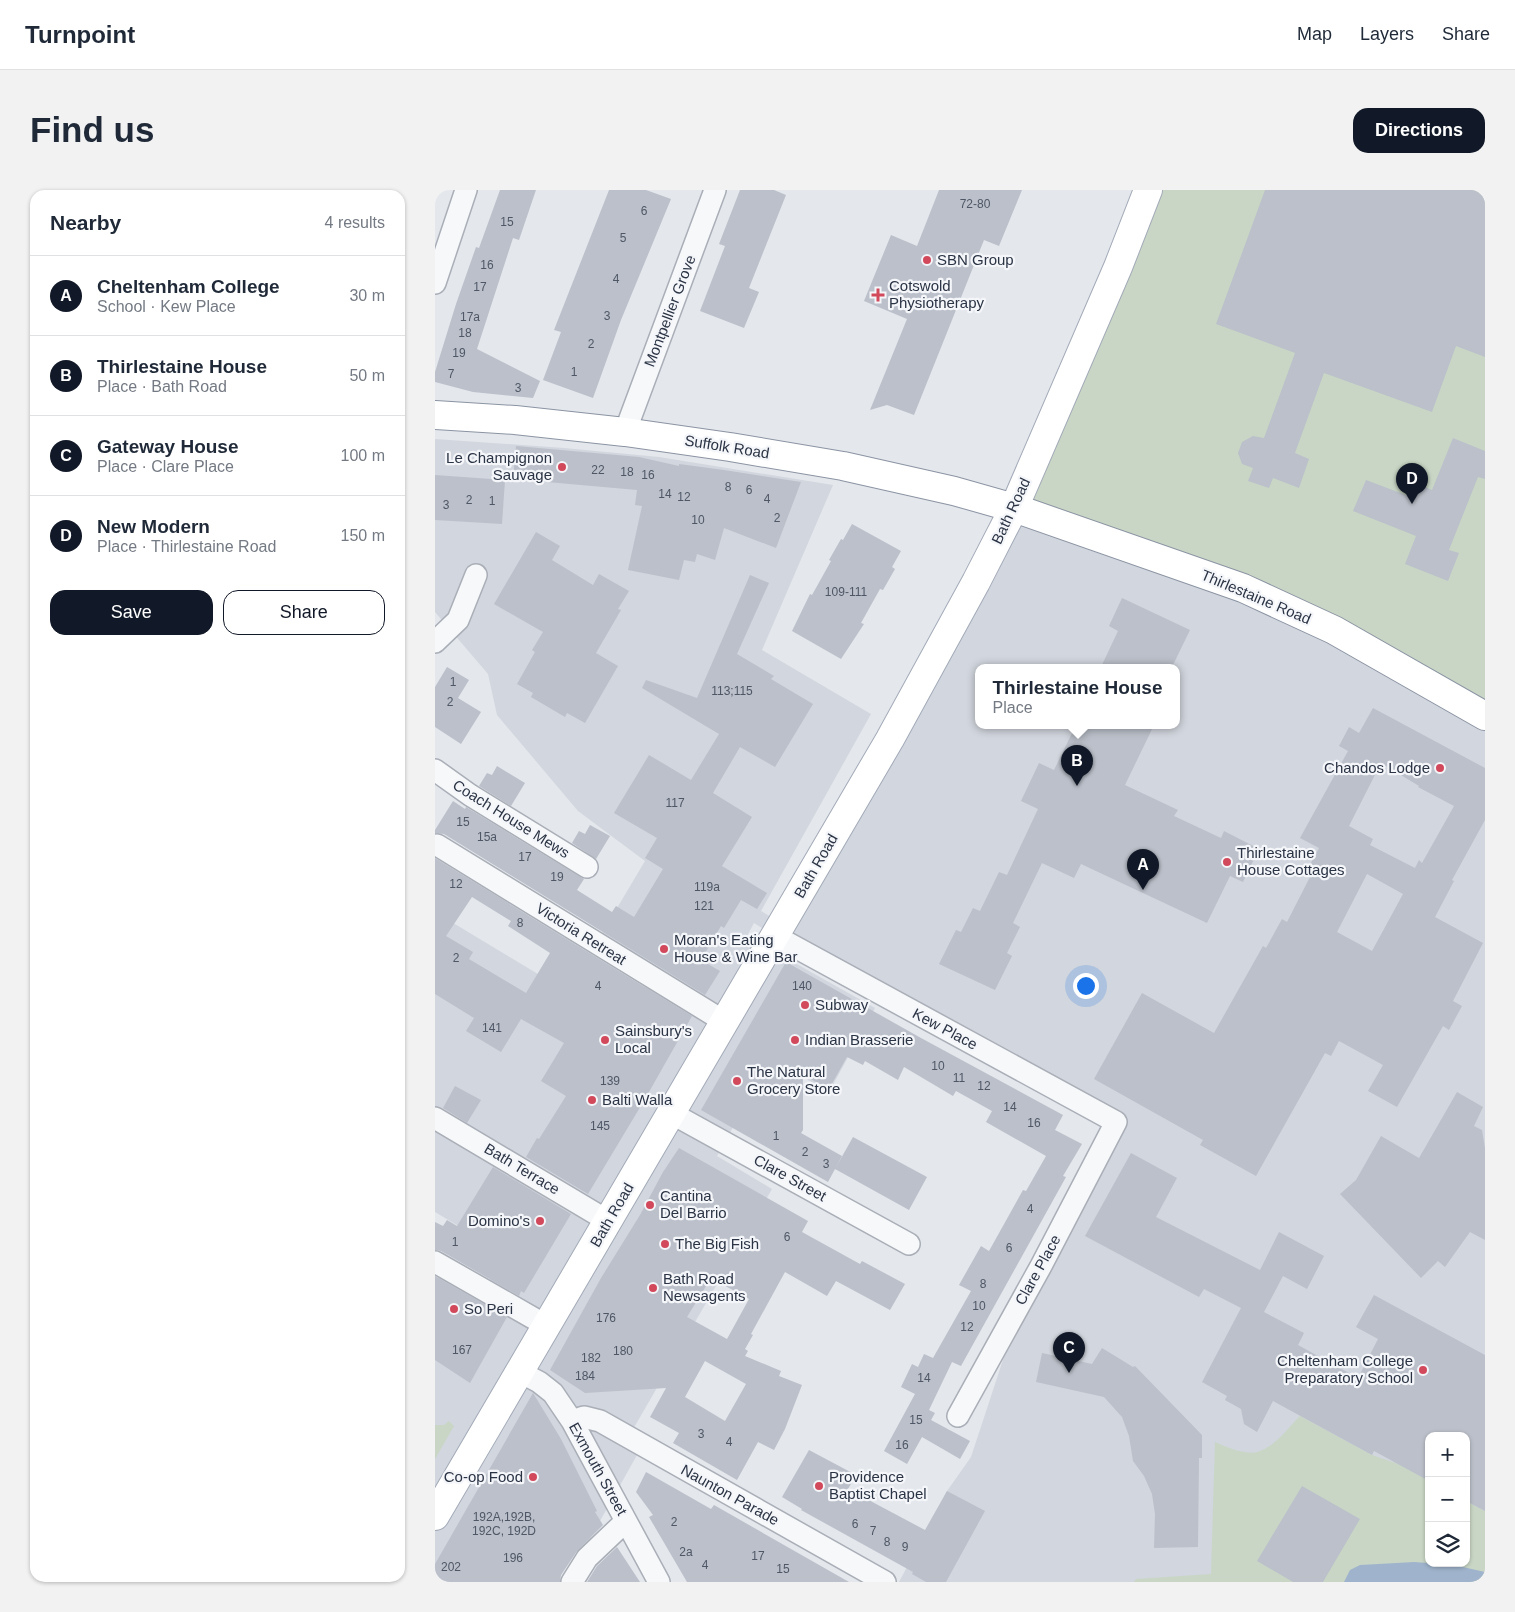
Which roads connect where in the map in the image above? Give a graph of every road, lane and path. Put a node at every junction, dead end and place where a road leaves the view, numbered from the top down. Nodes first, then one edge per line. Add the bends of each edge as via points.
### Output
1 (466, 190) edge
2 (715, 190) edge
3 (1148, 190) edge
4 (435, 283) edge
5 (435, 415) edge
6 (625, 432) junction
7 (1014, 508) junction
8 (476, 575) dead end
9 (435, 642) edge
10 (1485, 716) edge
11 (435, 770) edge
12 (437, 845) dead end
13 (587, 867) dead end
14 (775, 936) junction
15 (725, 1022) junction
16 (671, 1113) junction
17 (435, 1118) edge
18 (1116, 1122) joint
19 (608, 1221) junction
20 (909, 1244) dead end
21 (435, 1262) edge
22 (547, 1326) junction
23 (520, 1372) junction
24 (958, 1416) dead end
25 (572, 1421) junction
26 (435, 1516) edge
27 (626, 1521) junction
28 (572, 1582) edge
29 (659, 1582) edge
30 (885, 1582) edge

1 - 4 street
2 - 6 street, Montpellier Grove
3 - 7 main road, Bath Road
5 - 6 main road, Suffolk Road
6 - 7 main road, Suffolk Road via 843,466
7 - 10 main road, Thirlestaine Road via 1243,588 1334,630
7 - 14 main road, Bath Road via 890,739
8 - 9 street via 458,620
11 - 13 street, Coach House Mews
12 - 15 street, Victoria Retreat
14 - 15 main road, Bath Road
14 - 18 street, Kew Place
15 - 16 main road, Bath Road
16 - 19 main road, Bath Road
16 - 20 street, Clare Street
17 - 19 street, Bath Terrace
18 - 24 street, Clare Place
19 - 22 main road, Bath Road
21 - 22 street
22 - 23 main road, Bath Road
23 - 25 street, Exmouth Street via 553,1393
23 - 26 main road, Bath Road
25 - 27 street, Exmouth Street
25 - 30 street, Naunton Parade via 584,1417 600,1421
27 - 28 street via 587,1558
27 - 29 street, Exmouth Street

